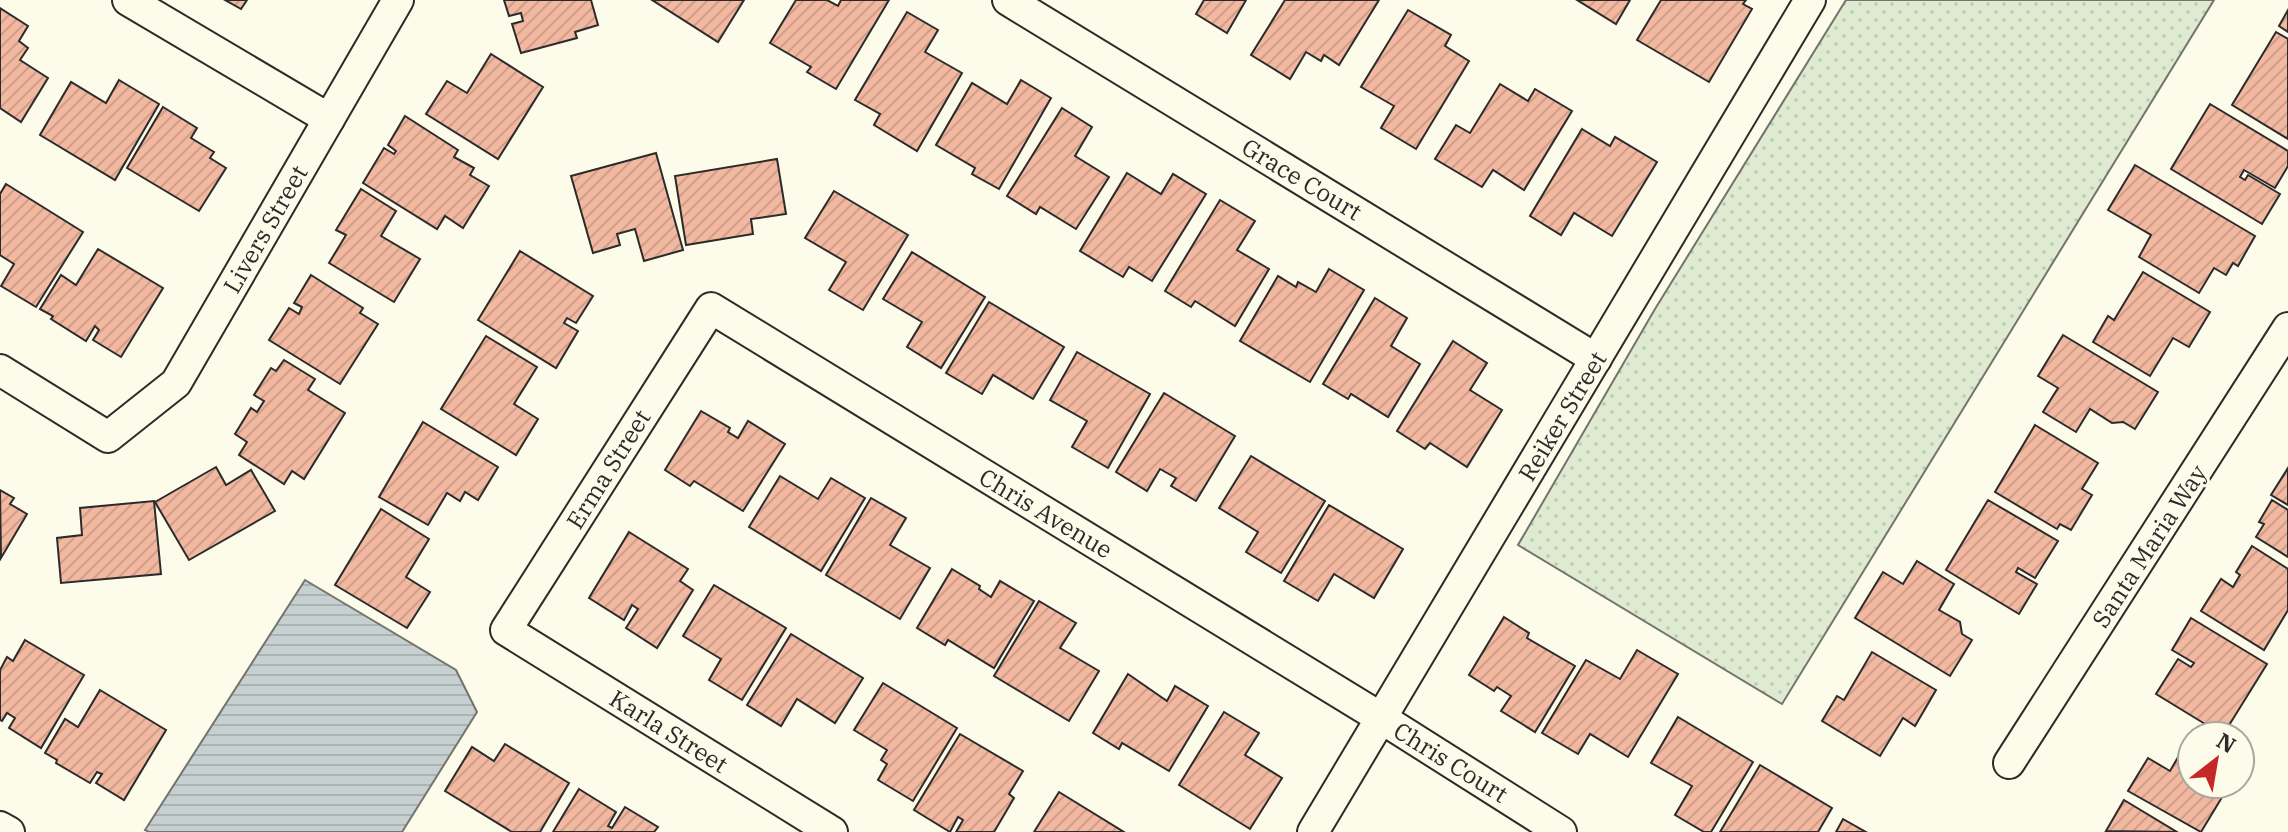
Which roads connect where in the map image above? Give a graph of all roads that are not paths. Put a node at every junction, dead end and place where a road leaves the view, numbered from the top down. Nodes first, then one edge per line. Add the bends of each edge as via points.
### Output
1 (128, 0) edge
2 (398, 0) edge
3 (1008, 0) edge
4 (1810, 0) edge
5 (329, 119) junction
6 (711, 308) joint
7 (2288, 328) edge
8 (1596, 359) junction
9 (0, 370) edge
10 (506, 630) joint
11 (1381, 718) junction
12 (2009, 763) dead end
13 (0, 827) edge
14 (9, 832) edge
15 (832, 832) edge
16 (1313, 832) edge
17 (1561, 832) edge

1 - 5 street
2 - 5 street, Livers Street
3 - 8 street, Grace Court
4 - 8 street, Reiker Street
5 - 9 street, Livers Street via 176,383 108,437
6 - 10 street, Erma Street
6 - 11 street, Chris Avenue
7 - 12 street, Santa Maria Way
8 - 11 street, Reiker Street
10 - 15 street, Karla Street
11 - 16 street, Reiker Street
11 - 17 street, Chris Court
13 - 14 street

